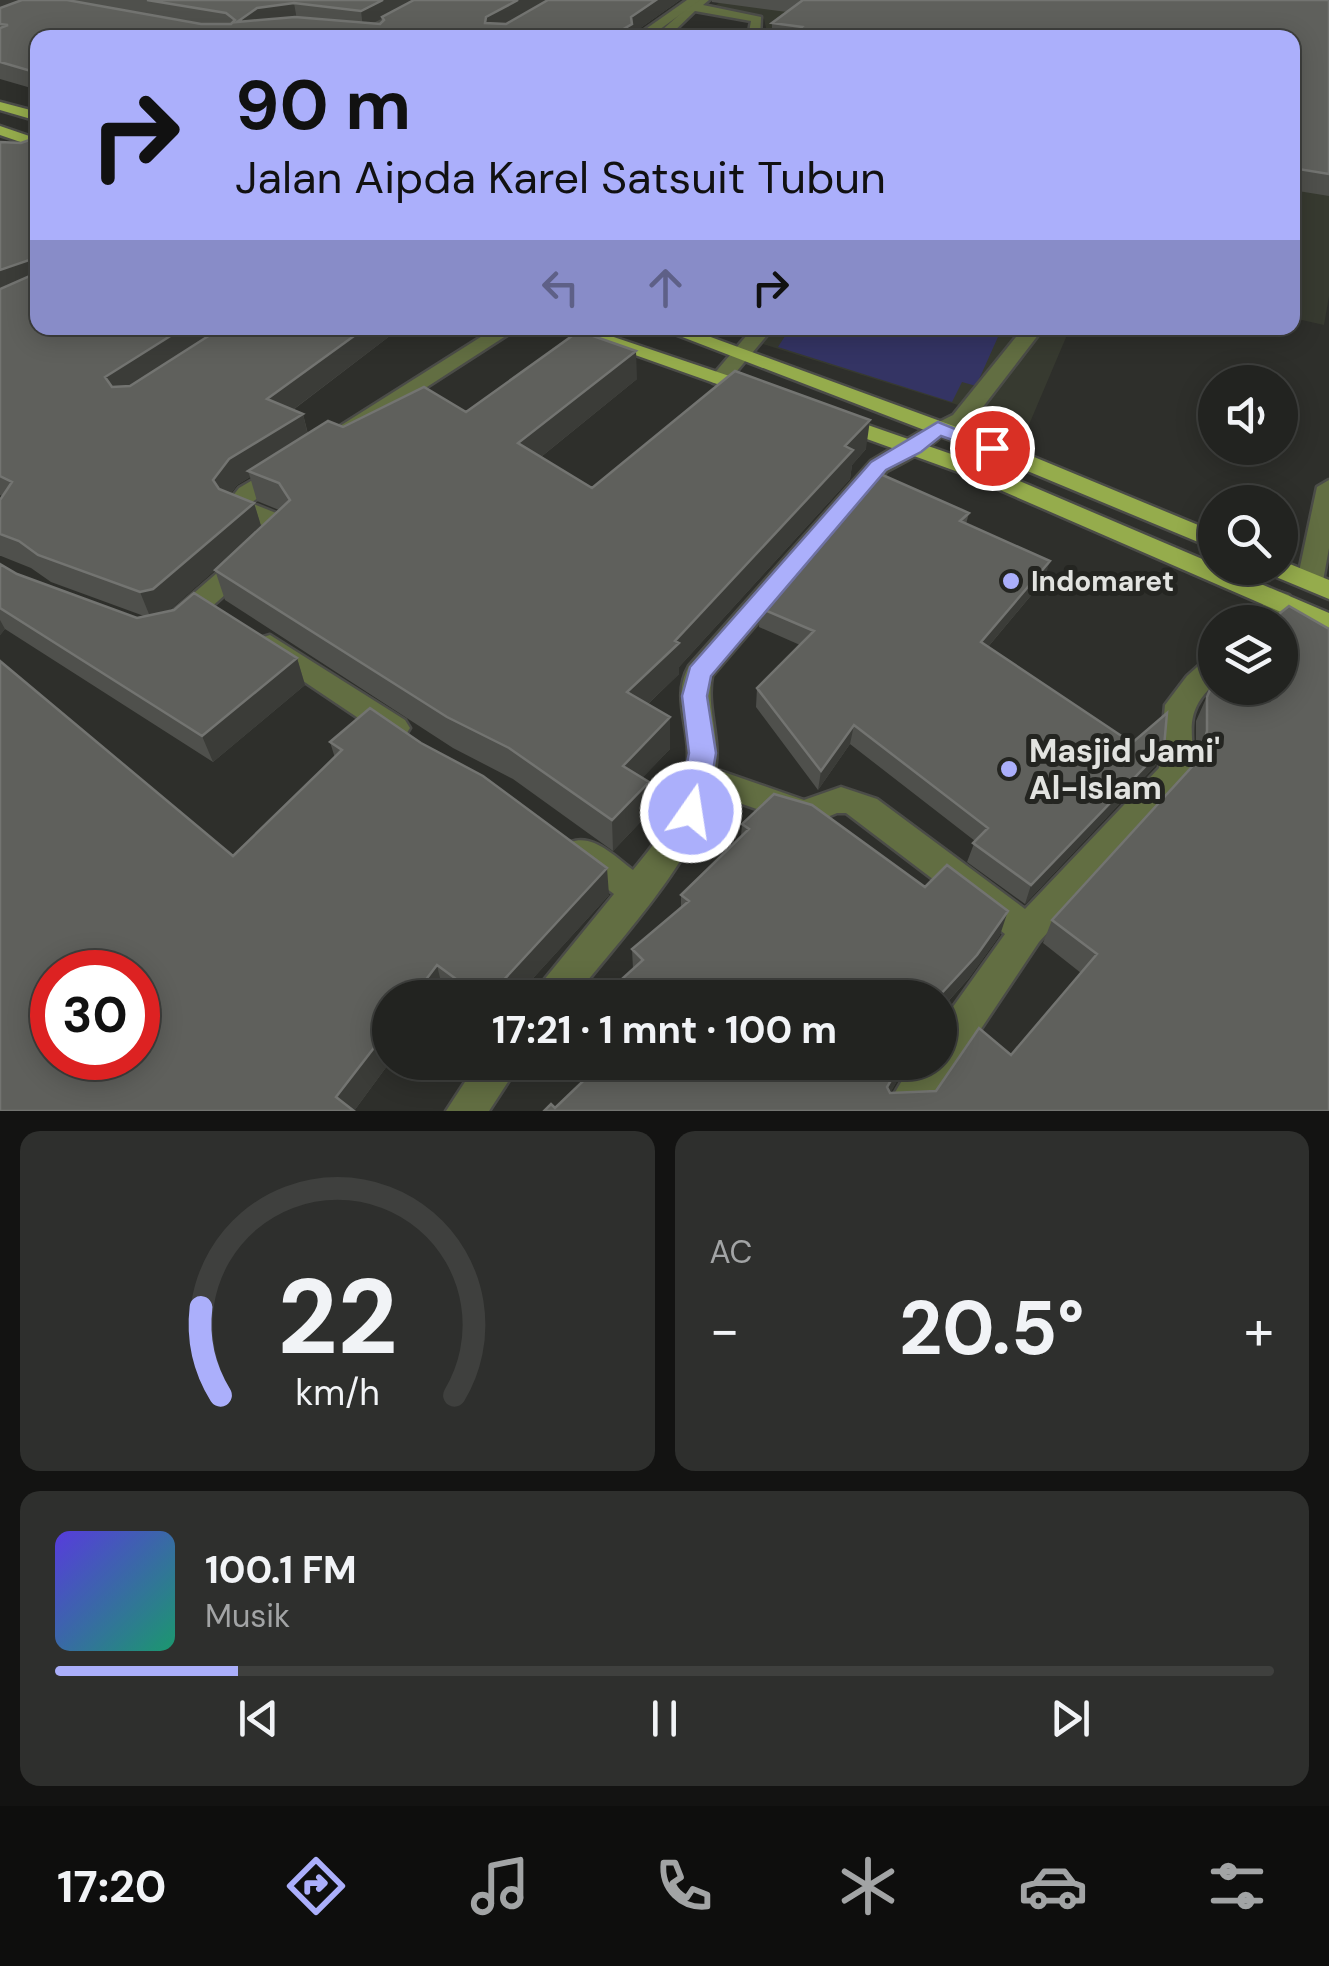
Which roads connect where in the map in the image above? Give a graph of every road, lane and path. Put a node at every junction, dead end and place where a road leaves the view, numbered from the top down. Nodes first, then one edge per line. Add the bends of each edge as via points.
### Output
1 (696, 2) edge
2 (652, 30) edge
3 (667, 30) edge
4 (755, 30) edge
5 (0, 106) edge
6 (30, 115) edge
7 (0, 130) edge
8 (30, 141) edge
9 (30, 143) edge
10 (0, 150) edge
11 (497, 335) edge
12 (590, 335) edge
13 (688, 335) edge
14 (761, 335) edge
15 (1029, 335) edge
16 (743, 355) junction
17 (720, 378) junction
18 (773, 398) edge
19 (826, 416) edge
20 (938, 428) junction
21 (914, 448) junction
22 (1329, 488) edge
23 (1198, 534) edge
24 (1319, 585) edge
25 (1280, 601) junction
26 (201, 602) junction
27 (1276, 605) edge
28 (1329, 624) edge
29 (160, 632) edge
30 (1198, 682) edge
31 (424, 748) edge
32 (701, 776) junction
33 (560, 835) edge
34 (635, 890) junction
35 (1027, 931) junction
36 (566, 980) edge
37 (957, 1032) edge
38 (488, 1080) edge
39 (924, 1080) edge
40 (465, 1111) edge
41 (903, 1111) edge

1 - 2 street
1 - 3 street
1 - 4 street via 750,16 757,20
5 - 6 main road
7 - 8 main road
9 - 10 street
11 - 26 street via 239,500 240,508 282,530
12 - 17 main road
13 - 16 main road
14 - 16 street
15 - 20 street via 961,420
16 - 17 street
16 - 20 main road
17 - 18 main road
19 - 21 main road
20 - 21 street
20 - 23 main road
21 - 25 main road
21 - 32 street via 878,466 699,674 694,696
22 - 24 street
25 - 27 street
25 - 28 main road
26 - 29 street
26 - 31 street
30 - 35 street via 1176,712 1174,772
32 - 34 street via 691,812
32 - 35 street via 806,813 844,797
33 - 34 street
34 - 36 street
35 - 37 street
38 - 40 street
39 - 41 street

